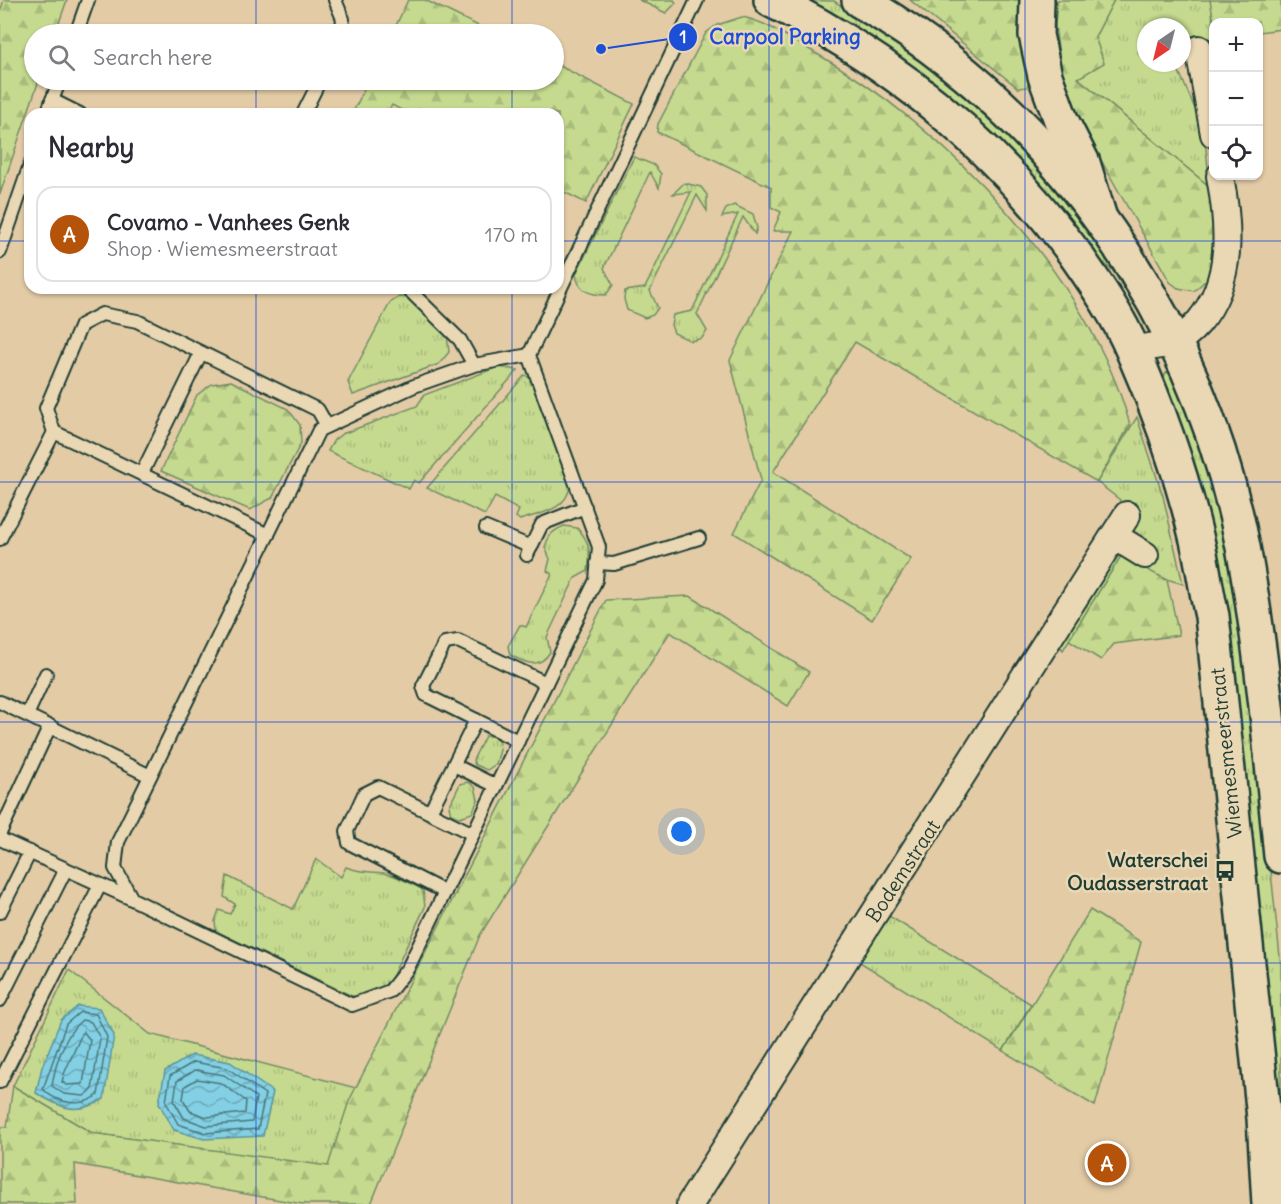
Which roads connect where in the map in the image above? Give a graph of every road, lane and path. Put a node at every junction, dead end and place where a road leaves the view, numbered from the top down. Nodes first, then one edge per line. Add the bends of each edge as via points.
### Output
1 (88, 0) edge
2 (335, 0) edge
3 (697, 0) edge
4 (771, 0) edge
5 (859, 0) edge
6 (1036, 0) edge
7 (80, 24) edge
8 (343, 24) edge
9 (1199, 49) dead end
10 (56, 90) edge
11 (315, 90) edge
12 (52, 100) junction
13 (49, 108) edge
14 (68, 108) edge
15 (306, 108) edge
16 (1213, 126) edge
17 (1221, 180) edge
18 (24, 182) edge
19 (1099, 215) junction
20 (0, 252) edge
21 (564, 281) edge
22 (413, 294) edge
23 (558, 294) edge
24 (1175, 342) junction
25 (1133, 350) junction
26 (201, 353) junction
27 (529, 355) junction
28 (474, 365) junction
29 (327, 426) junction
30 (54, 432) junction
31 (142, 473) junction
32 (585, 507) junction
33 (486, 528) dead end
34 (268, 535) junction
35 (699, 538) dead end
36 (0, 539) edge
37 (1145, 555) dead end
38 (597, 563) junction
39 (46, 674) dead end
40 (546, 683) junction
41 (0, 702) edge
42 (27, 715) junction
43 (476, 720) junction
44 (50, 726) junction
45 (518, 741) junction
46 (454, 765) junction
47 (150, 776) junction
48 (496, 786) junction
49 (430, 812) junction
50 (0, 833) edge
51 (473, 834) junction
52 (0, 839) edge
53 (30, 852) junction
54 (1281, 856) edge
55 (66, 869) junction
56 (100, 885) junction
57 (445, 892) junction
58 (132, 899) junction
59 (0, 912) edge
60 (0, 1000) edge
61 (0, 1082) edge
62 (690, 1204) edge
63 (1269, 1204) edge

1 - 7 lane
2 - 8 lane
3 - 21 lane
4 - 25 main road, Wiemesmeerstraat via 893,72 944,112 1005,169 1094,281
5 - 19 main road via 938,52 997,100 1050,155
6 - 19 main road via 1036,35 1045,76 1083,163
9 - 16 street
10 - 12 lane
11 - 15 lane
12 - 13 lane
12 - 14 lane
17 - 24 street via 1228,220 1223,277 1209,310 1191,332
18 - 20 lane
19 - 24 main road via 1127,254
22 - 28 lane via 460,340
23 - 27 lane
24 - 25 street
24 - 54 main road via 1202,401 1243,544
25 - 63 main road, Wiemesmeerstraat via 1178,468 1212,616 1264,1118
26 - 29 lane via 318,410
26 - 30 lane via 137,321 102,314 81,326 46,408
26 - 31 lane
27 - 28 lane
27 - 32 lane
28 - 29 lane via 414,386
29 - 34 lane via 319,430
30 - 31 lane
30 - 36 lane
31 - 34 lane
32 - 33 lane via 542,524 529,551
32 - 38 lane via 598,547
34 - 47 lane
35 - 38 lane via 614,564
37 - 62 street, Bodemstraat via 1121,526
38 - 40 lane via 596,580
39 - 42 lane
40 - 43 lane via 458,641 445,642 423,686 426,695
40 - 45 lane
41 - 42 lane
42 - 44 lane
43 - 45 lane
43 - 46 lane
44 - 47 lane
44 - 50 lane
45 - 48 lane
46 - 48 lane
46 - 49 lane
47 - 58 lane via 118,842 115,868
48 - 51 lane
49 - 51 lane
49 - 57 lane via 378,787 364,794 347,831 349,843
51 - 57 lane
52 - 53 lane
53 - 55 lane
53 - 59 lane
55 - 56 lane
55 - 60 lane
56 - 58 lane
56 - 61 lane
57 - 58 lane via 408,968 390,991 352,1005

